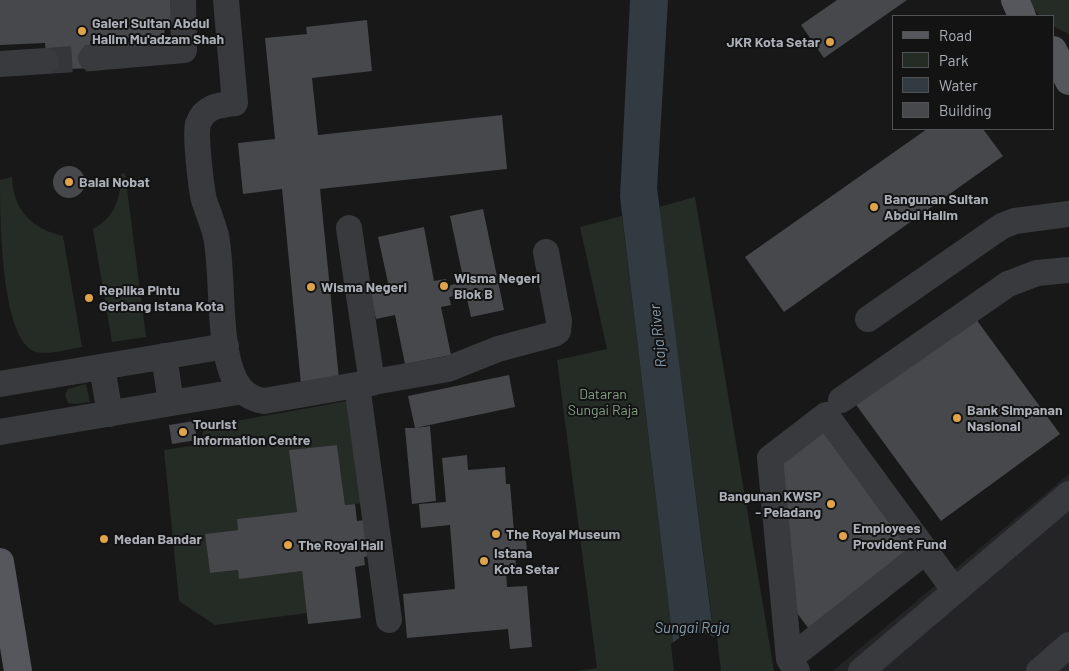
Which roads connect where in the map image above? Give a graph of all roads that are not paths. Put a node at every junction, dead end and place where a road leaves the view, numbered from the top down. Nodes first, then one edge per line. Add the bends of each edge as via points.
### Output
1 (183, 0) edge
2 (226, 0) edge
3 (1015, 0) edge
4 (1022, 15) edge
5 (1054, 42) edge
6 (1069, 48) edge
7 (1054, 52) edge
8 (91, 58) tunnel mouth
9 (46, 61) tunnel mouth
10 (0, 64) edge
11 (1069, 81) edge
12 (1069, 214) edge
13 (349, 228) dead end
14 (546, 252) dead end
15 (1069, 270) edge
16 (868, 319) dead end
17 (226, 346) junction
18 (164, 356) junction
19 (102, 367) junction
20 (0, 384) edge
21 (364, 384) junction
22 (243, 391) junction
23 (841, 400) dead end
24 (171, 403) junction
25 (110, 414) junction
26 (0, 432) edge
27 (1069, 494) edge
28 (926, 551) junction
29 (0, 562) edge
30 (955, 591) junction
31 (389, 620) dead end
32 (1069, 645) edge
33 (793, 665) edge
34 (872, 668) edge
35 (18, 671) edge
36 (1039, 671) edge

1 - 8 lane via 184,50
2 - 17 lane via 235,103 216,105 208,110 202,117 197,134 204,198 216,236
3 - 4 main road
5 - 6 main road
7 - 11 main road
9 - 10 lane
12 - 16 lane via 1002,226
13 - 21 lane
14 - 21 lane via 560,321 554,334 498,349 448,369
15 - 23 lane via 1037,273 1008,284
17 - 18 lane
17 - 22 lane via 231,370
18 - 19 lane
18 - 24 lane
19 - 20 lane
19 - 25 lane
21 - 22 lane via 264,401 253,399
21 - 31 lane
22 - 24 lane
24 - 25 lane
25 - 26 lane
27 - 30 lane
28 - 30 lane
28 - 33 lane
28 - 33 lane via 826,415 770,458
29 - 35 main road
30 - 34 lane
32 - 36 lane

